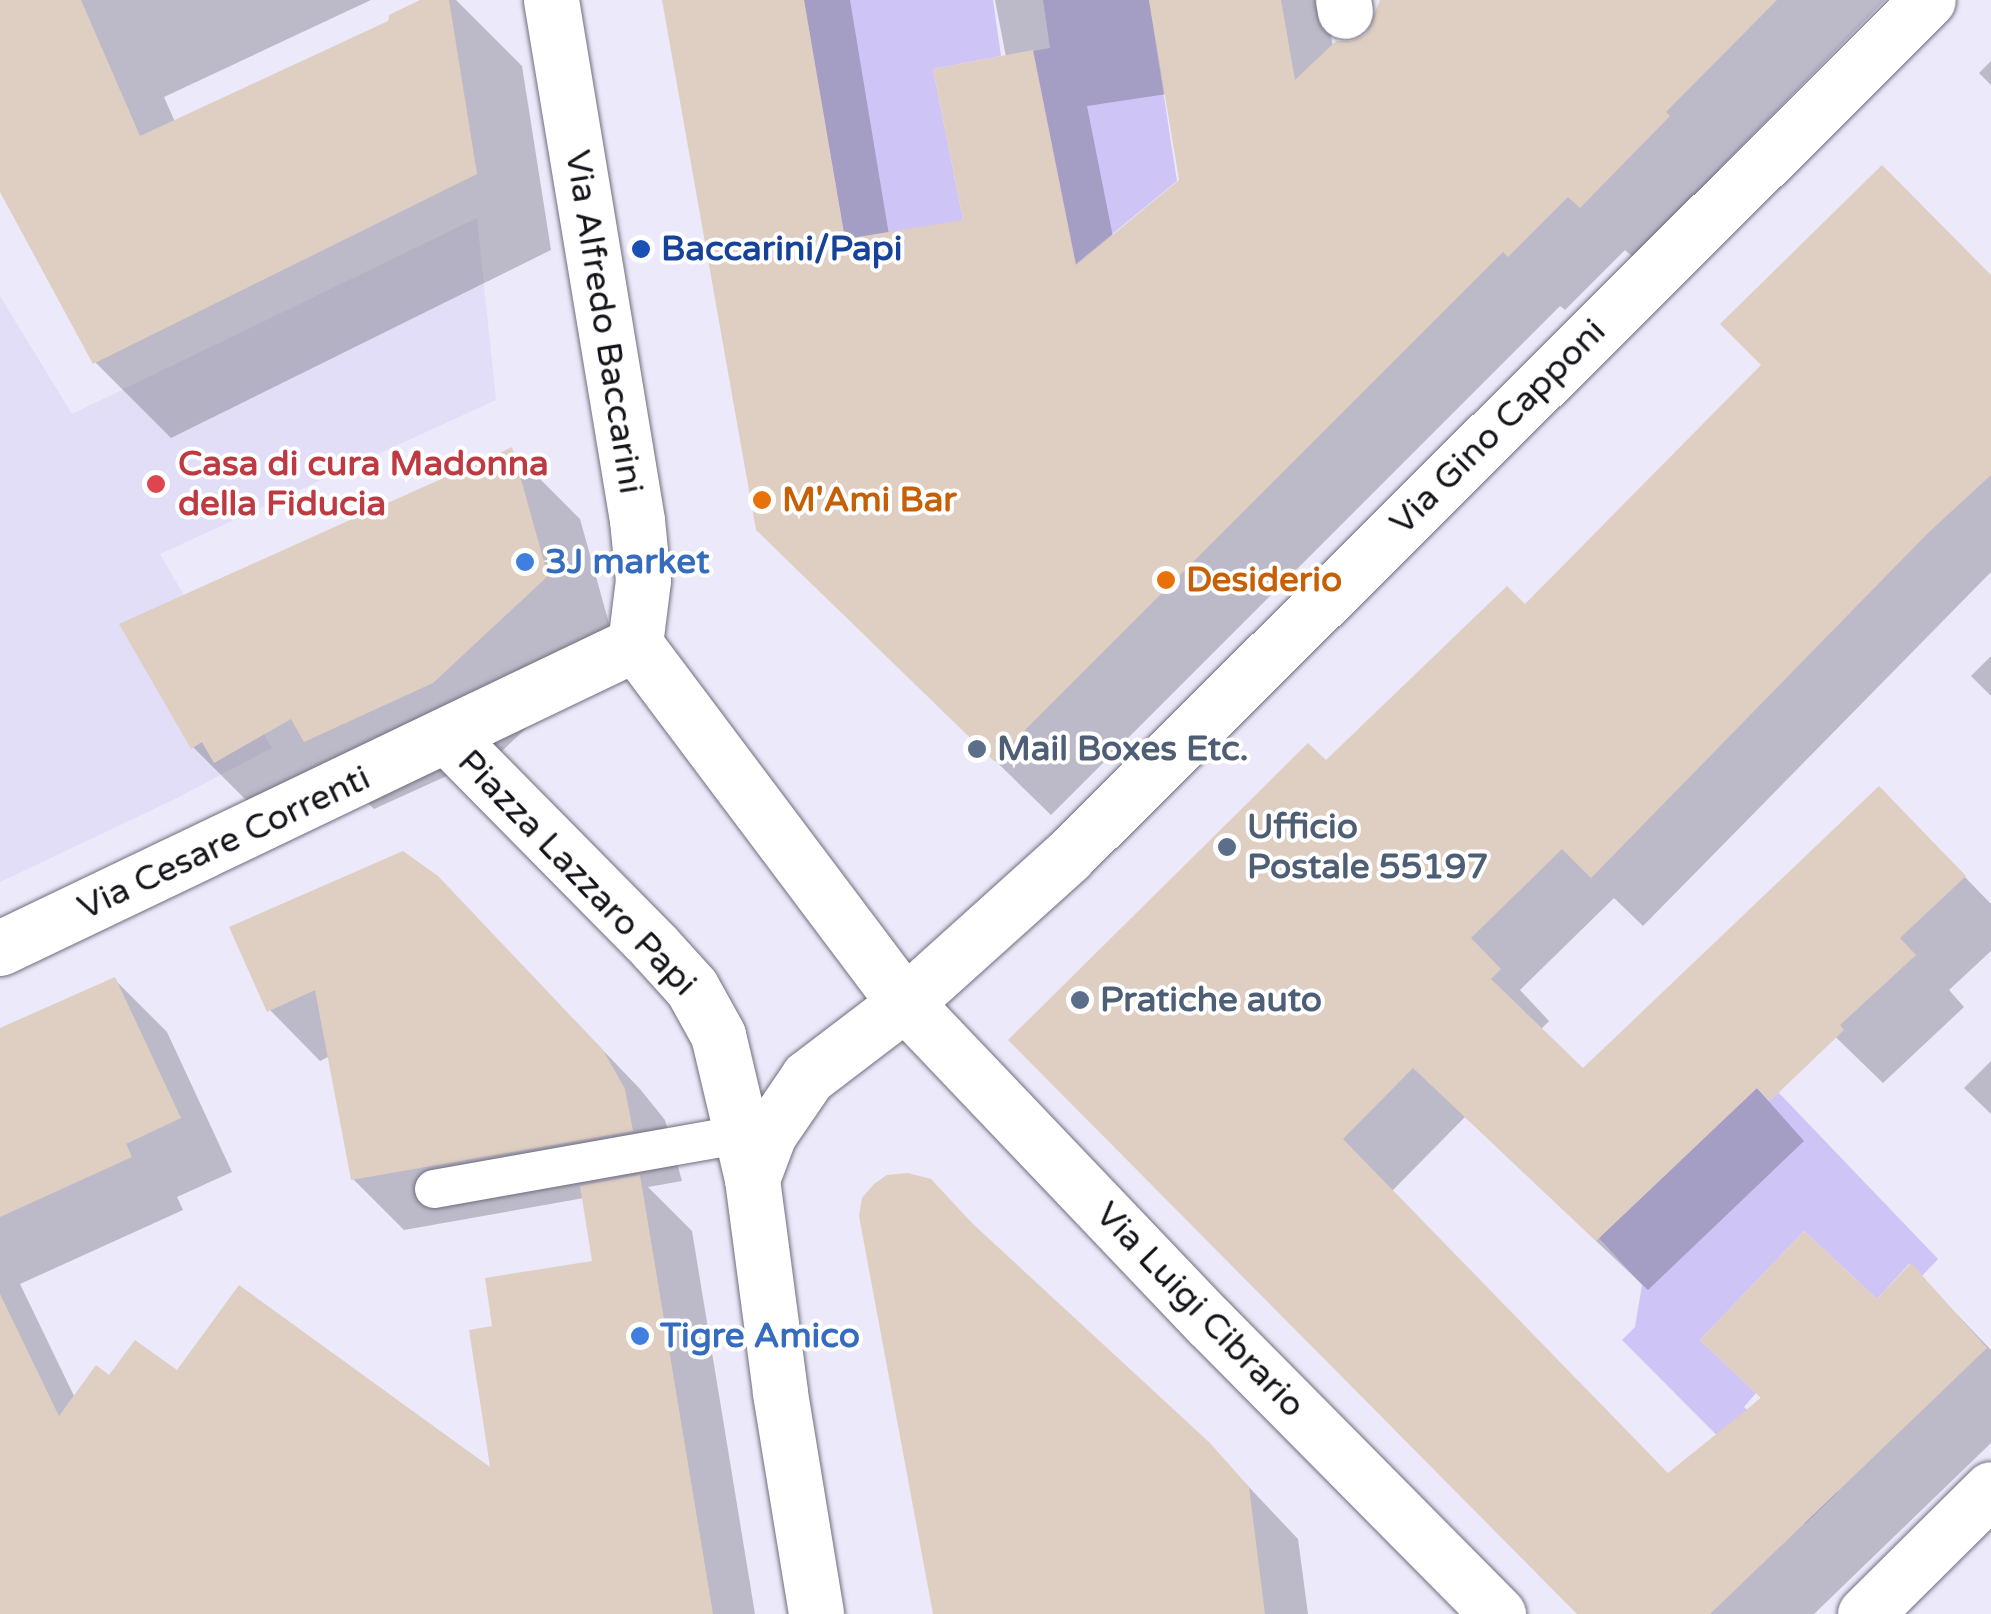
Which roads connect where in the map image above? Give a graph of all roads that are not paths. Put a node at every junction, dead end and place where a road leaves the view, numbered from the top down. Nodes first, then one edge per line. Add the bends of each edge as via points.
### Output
1 (551, 0) edge
2 (1928, 0) edge
3 (635, 644) junction
4 (448, 737) junction
5 (0, 948) edge
6 (905, 1002) junction
7 (760, 1140) junction
8 (434, 1189) dead end
9 (1991, 1489) edge
10 (816, 1614) edge
11 (1498, 1614) edge
12 (1865, 1614) edge

1 - 3 street, Via Alfredo Baccarini via 637,520 643,580
2 - 6 street, Via Gino Capponi via 1068,856
3 - 4 street, Piazza Lazzaro Papi
3 - 6 street
4 - 5 street, Via Cesare Correnti
4 - 7 street, Piazza Lazzaro Papi via 692,988
6 - 7 street via 832,1055
6 - 11 street, Via Luigi Cibrario
7 - 8 lane
7 - 10 street, Piazza Lazzaro Papi via 780,1393
9 - 12 street

